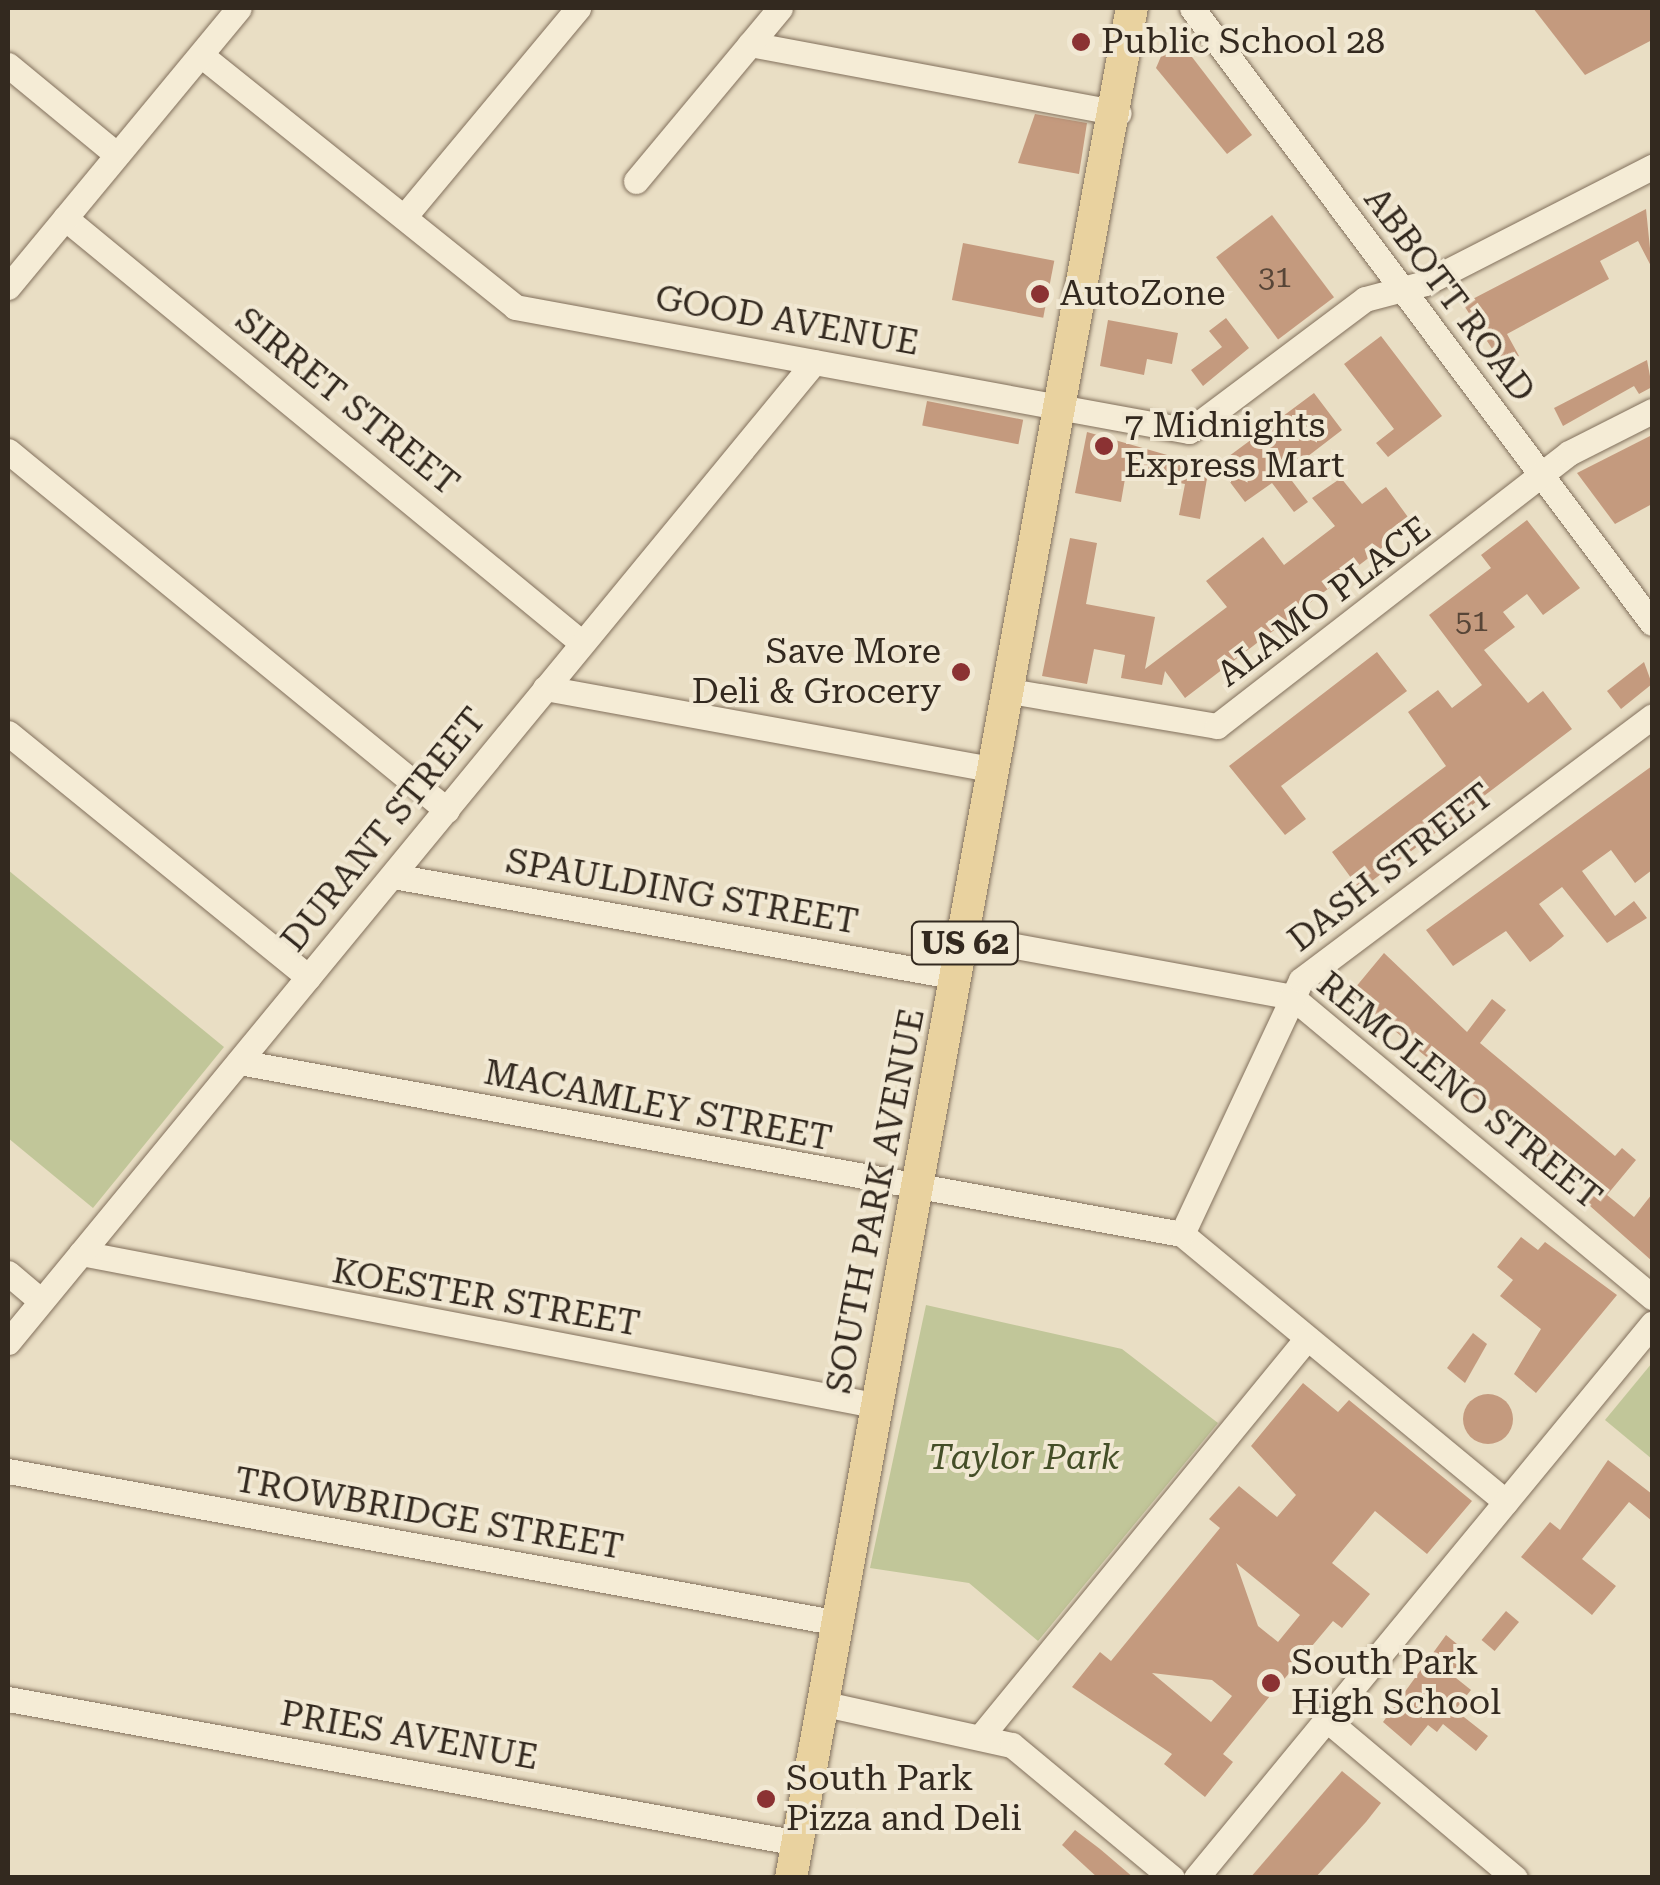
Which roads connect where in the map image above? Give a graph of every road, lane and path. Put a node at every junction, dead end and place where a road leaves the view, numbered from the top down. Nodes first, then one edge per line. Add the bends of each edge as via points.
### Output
1 (239, 8) edge
2 (578, 8) edge
3 (780, 8) edge
4 (1132, 8) edge
5 (1192, 8) edge
6 (750, 44) junction
7 (201, 54) junction
8 (8, 65) edge
9 (1119, 113) junction
10 (117, 156) junction
11 (1652, 167) edge
12 (636, 181) dead end
13 (404, 217) junction
14 (65, 218) junction
15 (8, 287) edge
16 (1402, 290) junction
17 (814, 362) junction
18 (1064, 408) junction
19 (1652, 410) edge
20 (8, 450) edge
21 (1542, 475) junction
22 (1652, 623) edge
23 (582, 643) junction
24 (545, 688) junction
25 (1010, 691) junction
26 (1652, 716) edge
27 (8, 733) edge
28 (996, 770) junction
29 (447, 810) junction
30 (393, 876) junction
31 (966, 937) junction
32 (308, 977) junction
33 (958, 977) junction
34 (1292, 997) junction
35 (239, 1062) junction
36 (920, 1190) junction
37 (1182, 1234) junction
38 (82, 1254) junction
39 (8, 1273) edge
40 (1652, 1297) edge
41 (41, 1300) junction
42 (1652, 1324) edge
43 (1307, 1338) junction
44 (8, 1342) edge
45 (879, 1406) junction
46 (8, 1471) edge
47 (1506, 1502) junction
48 (839, 1623) junction
49 (8, 1700) edge
50 (826, 1704) junction
51 (1326, 1719) junction
52 (982, 1735) junction
53 (798, 1842) junction
54 (792, 1878) edge
55 (1172, 1878) edge
56 (1196, 1878) edge
57 (1515, 1878) edge

1 - 7 street
2 - 13 street
3 - 6 street
4 - 9 main road, SOUTH PARK AVENUE / US 62
5 - 16 street, ABBOTT ROAD
6 - 9 street
6 - 12 street
7 - 10 street
7 - 13 street, GOOD AVENUE
8 - 10 street
9 - 18 main road, SOUTH PARK AVENUE / US 62
10 - 14 street
11 - 16 street, GOOD AVENUE
13 - 17 street, GOOD AVENUE via 515,306
14 - 15 street
14 - 23 street, SIRRET STREET
16 - 18 street, GOOD AVENUE via 1365,299 1188,431
16 - 21 street, ABBOTT ROAD
17 - 18 street, GOOD AVENUE
17 - 23 street, DURANT STREET
18 - 25 main road, SOUTH PARK AVENUE / US 62
19 - 21 street, ALAMO PLACE
20 - 29 street
21 - 22 street, ABBOTT ROAD
21 - 25 street, ALAMO PLACE via 1218,726
23 - 24 street, DURANT STREET
24 - 28 street
24 - 29 street, DURANT STREET
25 - 28 main road, SOUTH PARK AVENUE / US 62
26 - 34 street, DASH STREET via 1319,965
27 - 32 street
28 - 31 main road, SOUTH PARK AVENUE / US 62
29 - 30 street, DURANT STREET
30 - 32 street, DURANT STREET
30 - 33 street, SPAULDING STREET
31 - 33 main road, SOUTH PARK AVENUE / US 62
31 - 34 street, REMOLENO STREET
32 - 35 street, DURANT STREET
33 - 36 main road, SOUTH PARK AVENUE / US 62
34 - 37 street, DASH STREET
34 - 40 street, REMOLENO STREET
35 - 36 street, MACAMLEY STREET
35 - 38 street, DURANT STREET
36 - 37 street, MACAMLEY STREET
36 - 45 main road, SOUTH PARK AVENUE / US 62
37 - 43 street
38 - 41 street, DURANT STREET
38 - 45 street, KOESTER STREET
39 - 41 street
41 - 44 street, DURANT STREET
42 - 47 street
43 - 47 street
43 - 52 street
45 - 48 main road, SOUTH PARK AVENUE / US 62
46 - 48 street, TROWBRIDGE STREET
47 - 51 street
48 - 50 main road, SOUTH PARK AVENUE / US 62
49 - 53 street, PRIES AVENUE
50 - 52 street
50 - 53 main road, SOUTH PARK AVENUE / US 62
51 - 56 street
51 - 57 street
52 - 55 street via 1012,1745
53 - 54 main road, SOUTH PARK AVENUE / US 62

